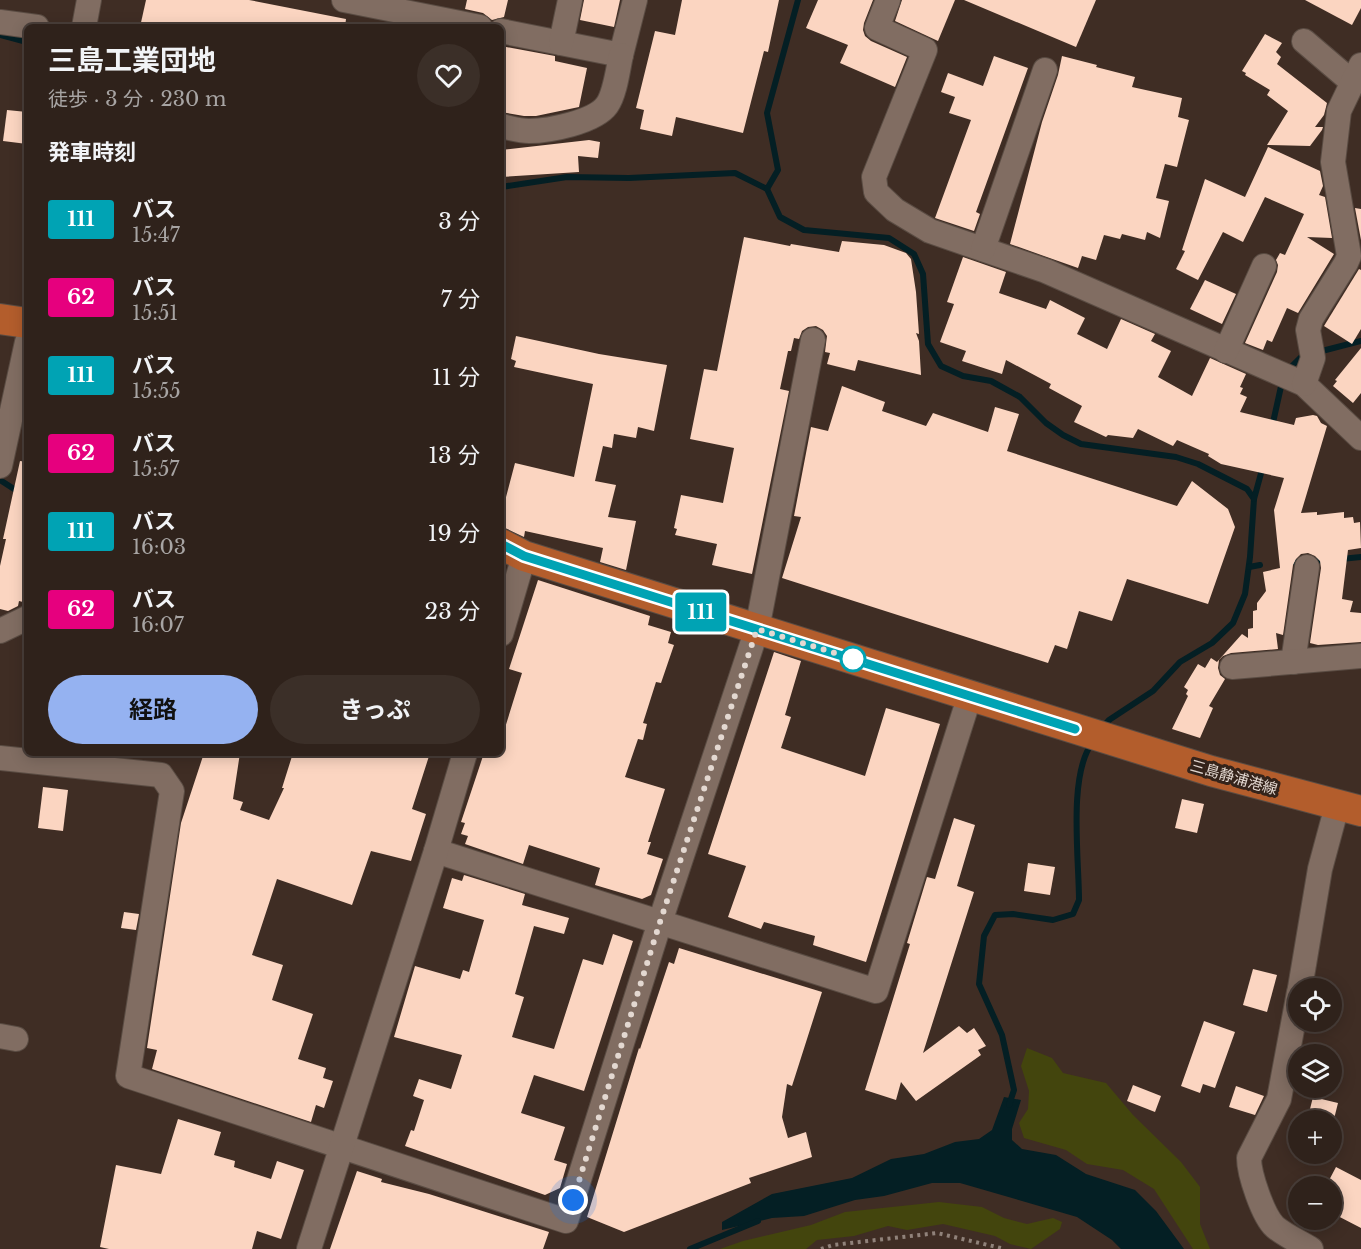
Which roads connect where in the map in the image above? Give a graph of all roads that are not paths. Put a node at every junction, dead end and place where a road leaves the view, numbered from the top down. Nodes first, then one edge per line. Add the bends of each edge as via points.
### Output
1 (89, 0) edge
2 (344, 0) edge
3 (570, 0) edge
4 (635, 0) edge
5 (888, 0) edge
6 (0, 22) edge
7 (85, 24) edge
8 (455, 24) edge
9 (24, 25) edge
10 (504, 32) edge
11 (1304, 41) dead end
12 (561, 43) junction
13 (621, 55) junction
14 (1045, 70) dead end
15 (1357, 77) edge
16 (504, 127) edge
17 (983, 249) junction
18 (1264, 266) dead end
19 (0, 319) edge
20 (24, 323) edge
21 (813, 340) dead end
22 (1226, 351) junction
23 (24, 356) edge
24 (1304, 384) junction
25 (1361, 438) edge
26 (0, 466) edge
27 (513, 550) edge
28 (1307, 567) dead end
29 (504, 613) edge
30 (24, 619) edge
31 (757, 629) junction
32 (0, 631) edge
33 (1361, 656) edge
34 (1293, 662) junction
35 (1232, 667) dead end
36 (970, 695) junction
37 (464, 756) edge
38 (0, 758) edge
39 (1349, 809) edge
40 (436, 851) junction
41 (660, 922) junction
42 (1301, 978) edge
43 (1291, 1032) edge
44 (342, 1148) junction
45 (309, 1249) edge
46 (1311, 1249) edge

1 - 7 street
2 - 8 street
3 - 12 street
4 - 13 street
5 - 17 street via 877,28 925,50 874,177 876,192 895,210 930,231
6 - 9 street
10 - 12 street
11 - 15 street
12 - 13 street
13 - 16 street via 608,104 598,114 546,129 527,131
14 - 17 street
15 - 24 street via 1339,111 1333,162 1348,256 1311,319 1308,330 1313,358
17 - 22 street via 1046,271
18 - 22 street
19 - 20 main road
21 - 31 street
22 - 24 street
23 - 26 street
24 - 25 street
27 - 29 street
27 - 31 main road
28 - 34 street
30 - 32 street
31 - 36 main road
31 - 41 street
33 - 34 street
34 - 35 street
36 - 39 main road, 三島静浦港線
36 - 41 street via 876,991
37 - 40 street
38 - 44 street via 161,775 172,791 128,1076
39 - 42 street via 1320,869
40 - 41 street
40 - 44 street
41 - 44 street via 566,1221
43 - 46 street via 1279,1099 1249,1158 1249,1167 1267,1217 1275,1227
44 - 45 street

